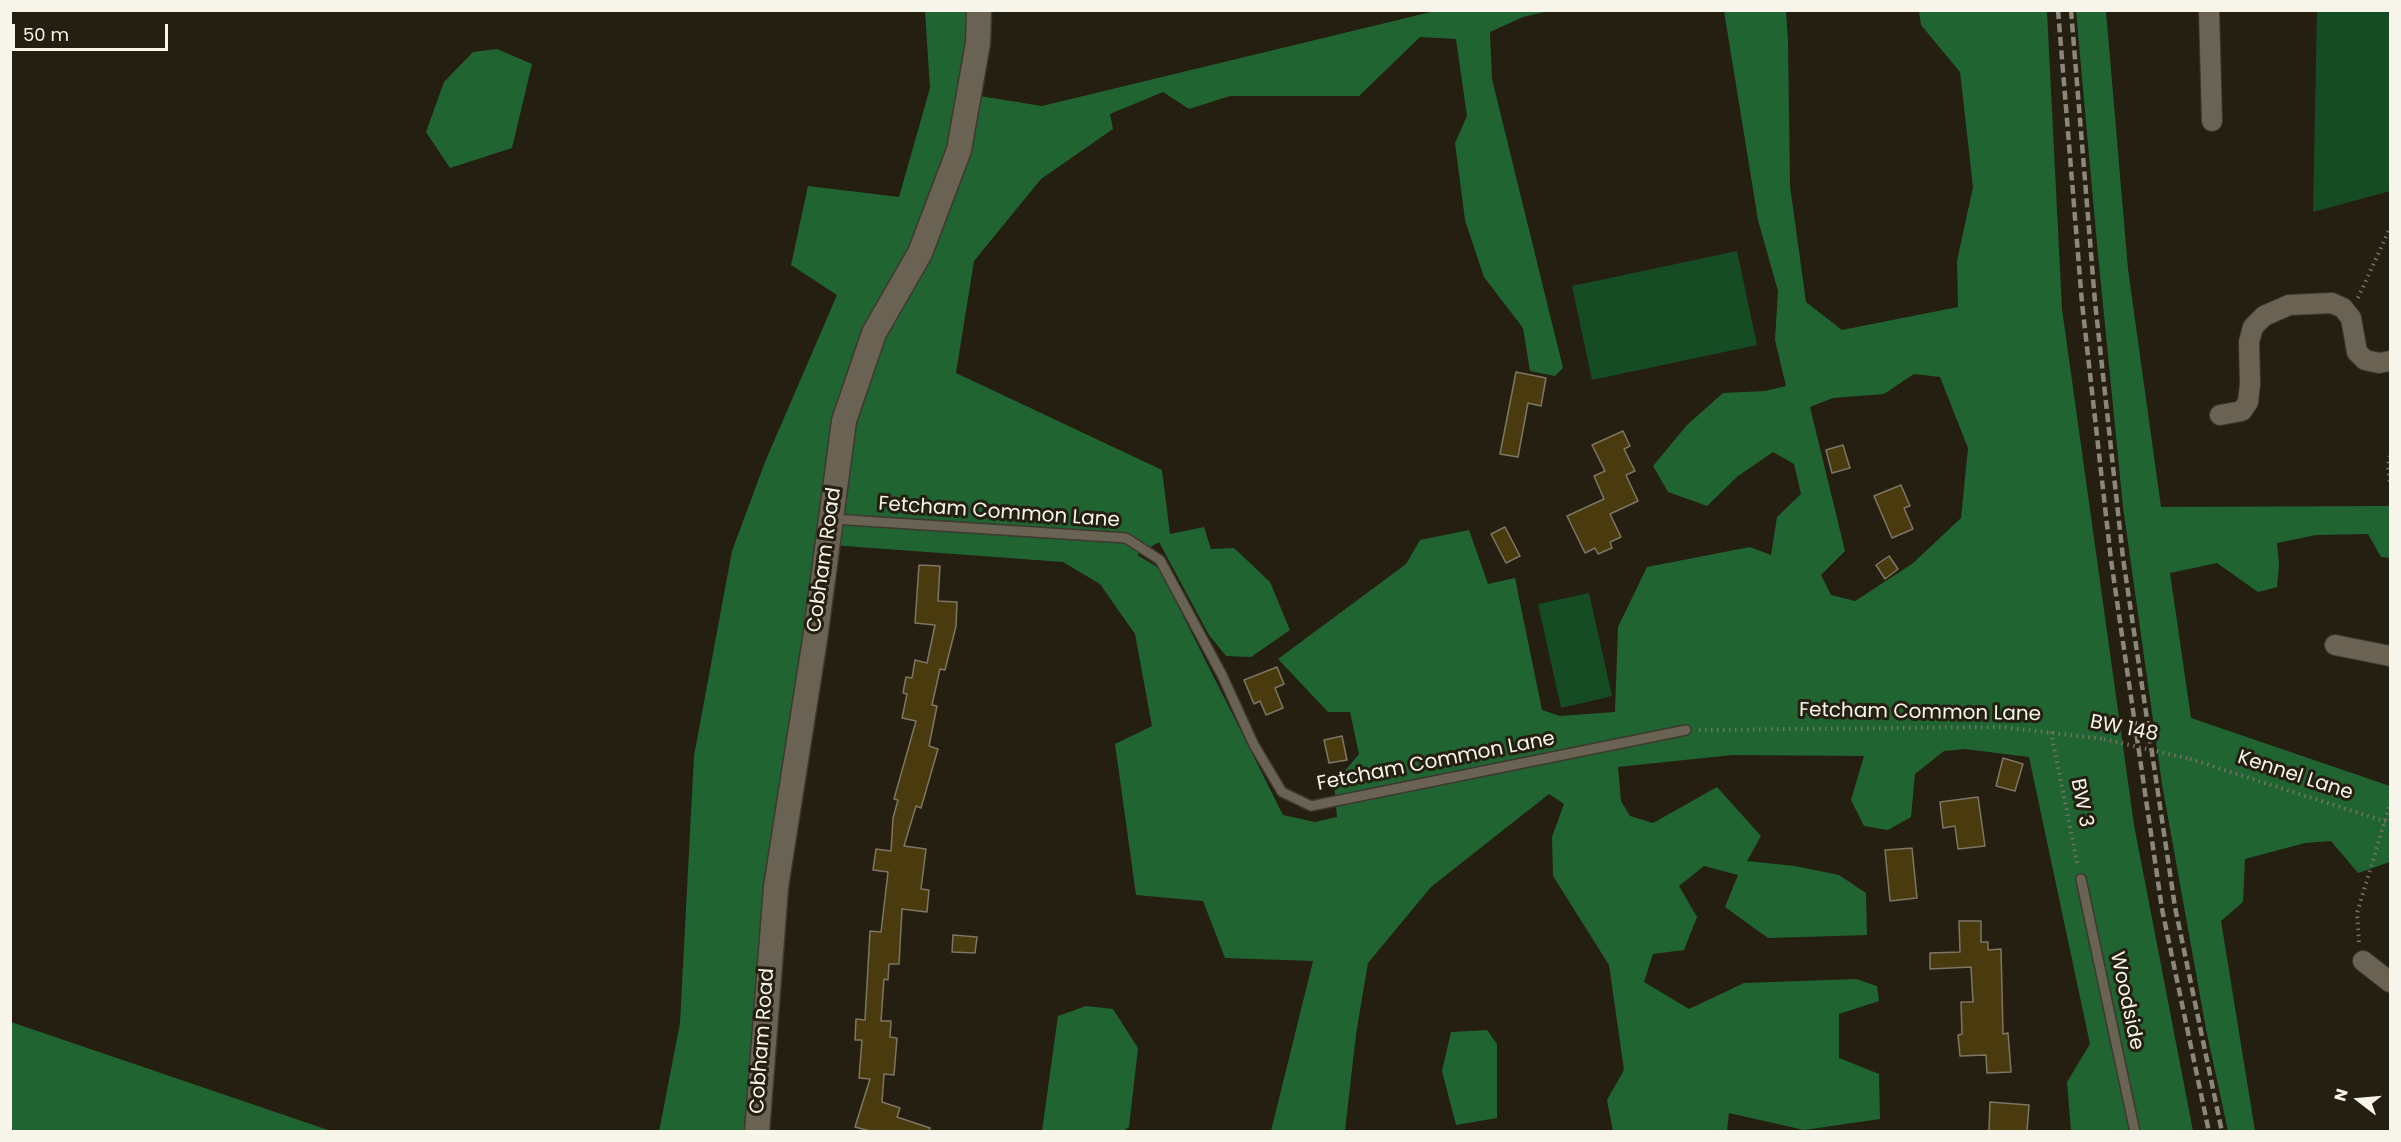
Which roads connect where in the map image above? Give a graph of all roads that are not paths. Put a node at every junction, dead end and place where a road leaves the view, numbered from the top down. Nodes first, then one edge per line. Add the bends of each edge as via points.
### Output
1 (979, 10) edge
2 (2210, 10) edge
3 (2212, 121) dead end
4 (2391, 362) edge
5 (2220, 416) dead end
6 (831, 519) junction
7 (2335, 645) dead end
8 (2391, 656) edge
9 (1686, 730) road end
10 (2081, 879) road end
11 (2363, 961) road end
12 (2391, 982) edge
13 (757, 1131) edge
14 (2135, 1131) edge

1 - 6 street, Cobham Road via 978,44 959,150 920,253 874,333 844,421
2 - 3 street
4 - 5 street via 2365,360 2357,352 2351,318 2343,308 2332,303 2289,305 2264,316 2253,327 2248,402 2242,411
6 - 9 lane, Fetcham Common Lane via 1126,538 1160,560 1282,792 1311,806
6 - 13 street, Cobham Road via 776,887
7 - 8 street
10 - 14 lane, Woodside
11 - 12 street

